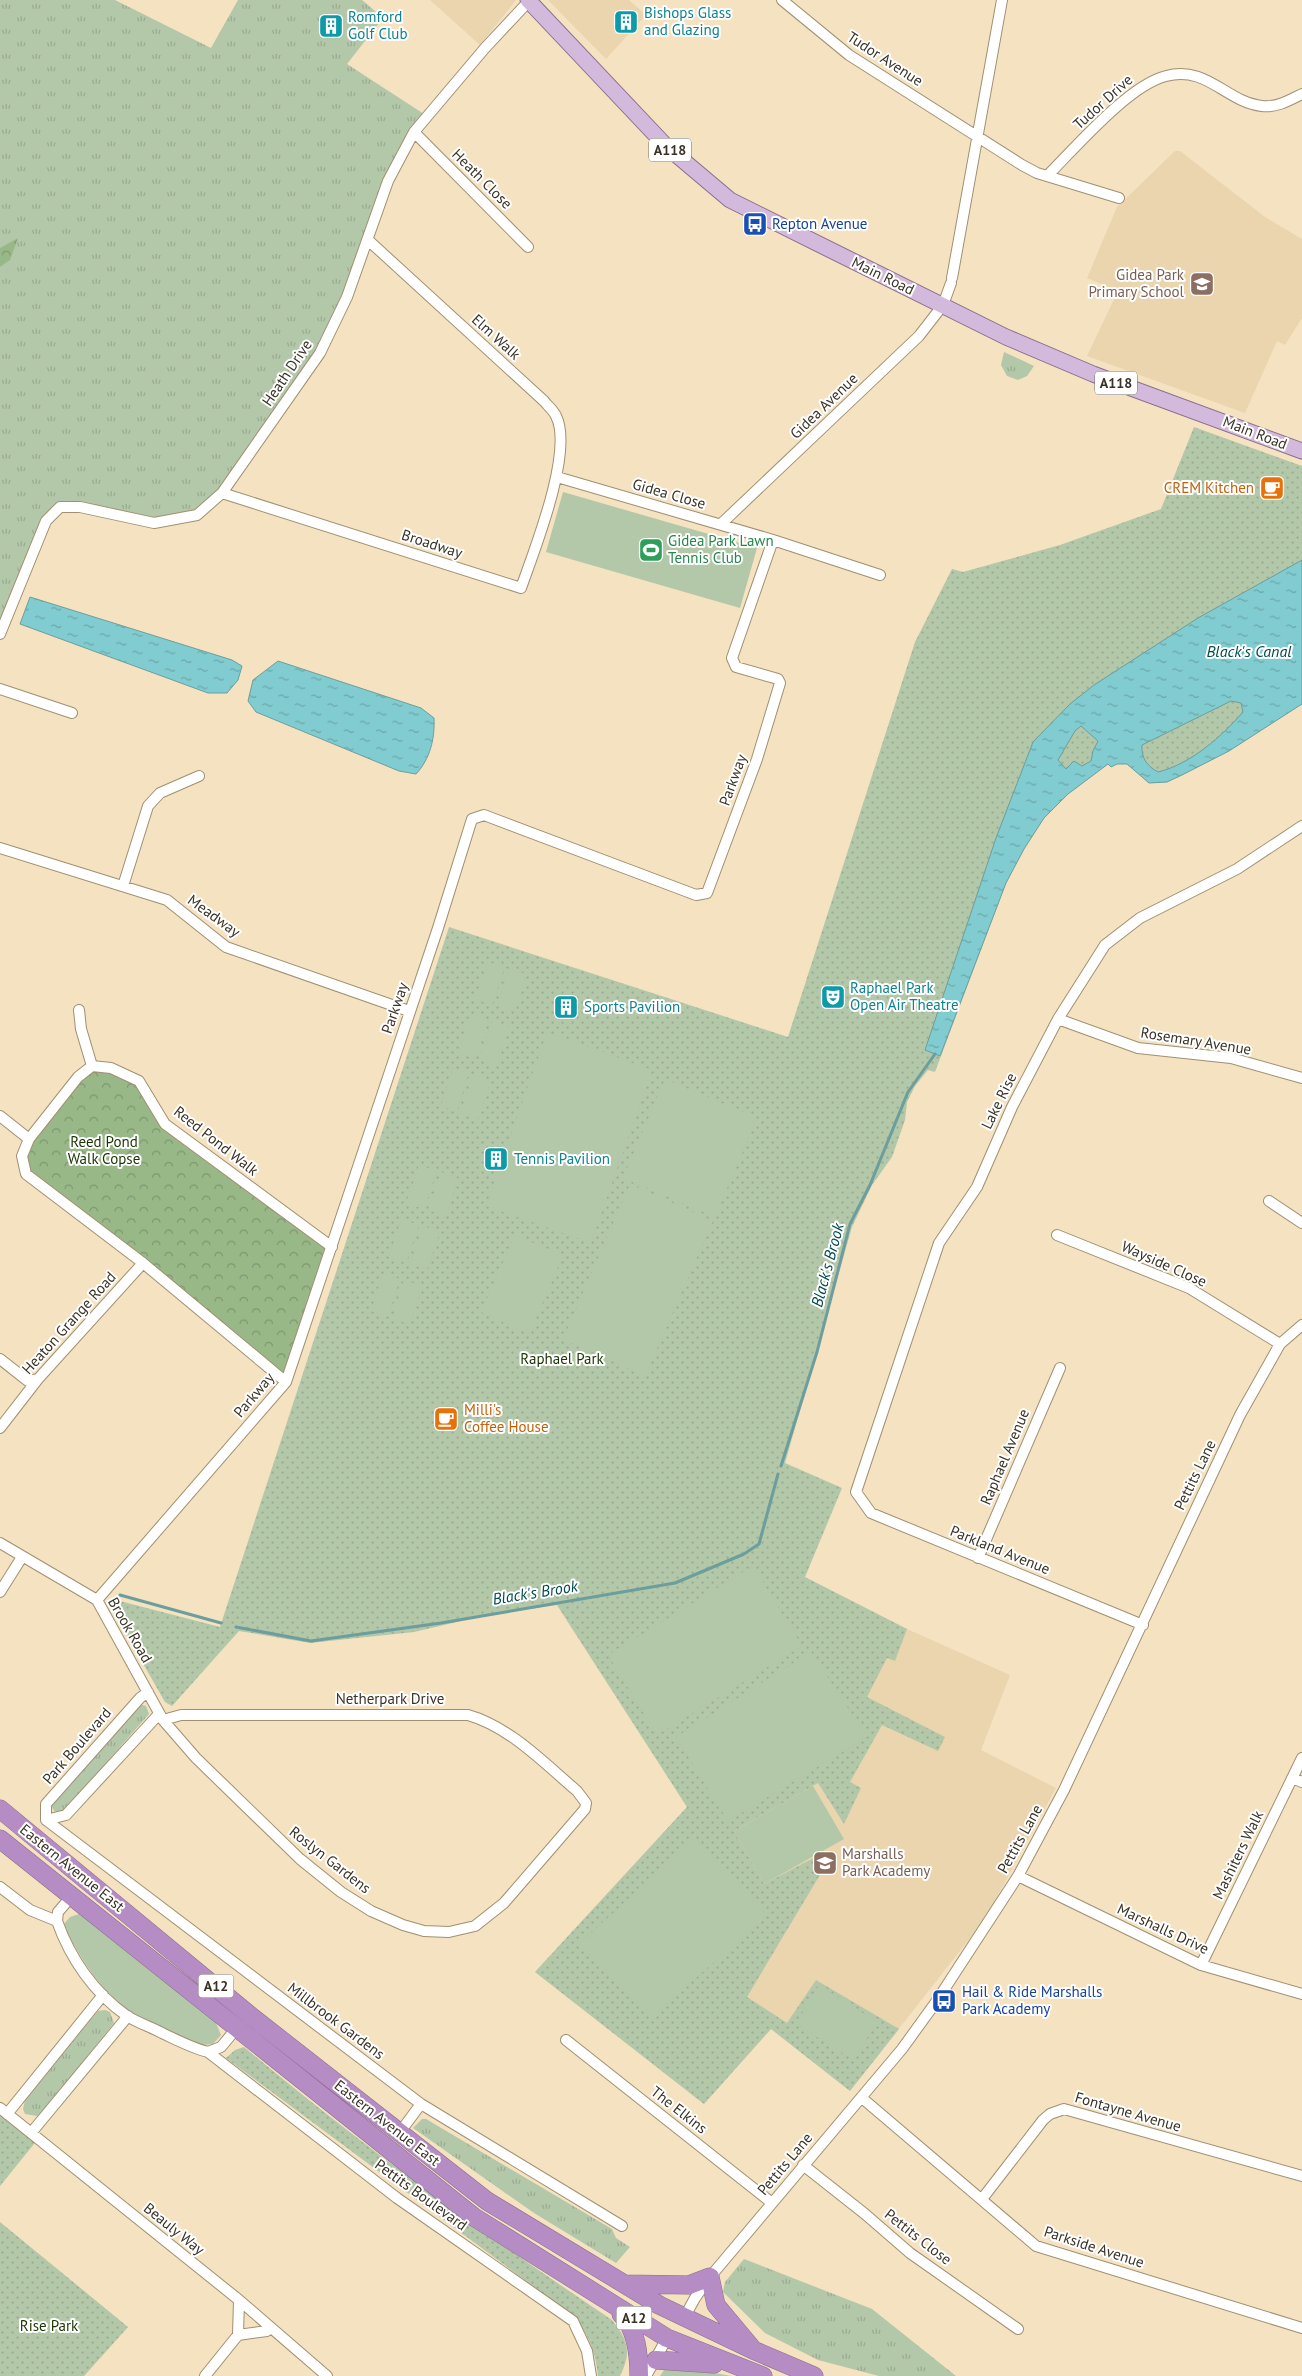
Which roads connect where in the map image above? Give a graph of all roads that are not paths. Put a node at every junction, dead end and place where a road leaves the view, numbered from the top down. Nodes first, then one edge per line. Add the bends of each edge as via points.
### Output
1 (529, 0) edge
2 (782, 0) edge
3 (1002, 0) edge
4 (1302, 94) edge
5 (414, 132) junction
6 (977, 135) junction
7 (1047, 176) junction
8 (1119, 198) dead end
9 (368, 240) junction
10 (528, 247) dead end
11 (942, 305) junction
12 (1302, 451) edge
13 (557, 477) junction
14 (222, 493) junction
15 (721, 524) junction
16 (774, 540) junction
17 (880, 575) dead end
18 (0, 634) edge
19 (0, 688) edge
20 (72, 713) dead end
21 (199, 776) dead end
22 (1302, 826) edge
23 (0, 848) edge
24 (122, 886) junction
25 (80, 1010) dead end
26 (409, 1011) junction
27 (1058, 1019) junction
28 (92, 1066) junction
29 (1302, 1078) edge
30 (0, 1116) edge
31 (29, 1139) junction
32 (1269, 1202) dead end
33 (1302, 1223) edge
34 (1057, 1235) dead end
35 (332, 1247) junction
36 (143, 1263) junction
37 (1302, 1325) edge
38 (1280, 1344) junction
39 (0, 1359) edge
40 (1060, 1368) dead end
41 (38, 1379) junction
42 (286, 1382) junction
43 (0, 1428) edge
44 (856, 1492) joint
45 (0, 1543) edge
46 (22, 1557) junction
47 (978, 1558) junction
48 (0, 1592) edge
49 (97, 1600) junction
50 (1143, 1625) junction
51 (148, 1692) junction
52 (161, 1717) junction
53 (1302, 1758) edge
54 (1297, 1780) edge
55 (586, 1803) joint
56 (0, 1809) edge
57 (46, 1820) junction
58 (34, 1837) junction
59 (0, 1839) edge
60 (1018, 1876) junction
61 (0, 1887) edge
62 (71, 1897) junction
63 (57, 1921) junction
64 (1202, 1965) junction
65 (1302, 1994) edge
66 (103, 1995) junction
67 (128, 2016) junction
68 (236, 2029) junction
69 (566, 2040) dead end
70 (208, 2052) junction
71 (862, 2098) junction
72 (421, 2104) junction
73 (4, 2111) edge
74 (400, 2132) junction
75 (31, 2133) junction
76 (803, 2165) junction
77 (1302, 2176) edge
78 (982, 2199) junction
79 (772, 2203) junction
80 (622, 2226) dead end
81 (710, 2277) junction
82 (622, 2284) junction
83 (601, 2298) junction
84 (239, 2300) junction
85 (684, 2318) junction
86 (270, 2327) junction
87 (1302, 2328) edge
88 (1018, 2329) dead end
89 (238, 2335) junction
90 (667, 2338) junction
91 (753, 2350) junction
92 (656, 2360) junction
93 (732, 2365) junction
94 (205, 2376) edge
95 (327, 2376) edge
96 (591, 2376) edge
97 (639, 2376) edge
98 (646, 2376) edge
99 (763, 2376) edge
100 (814, 2376) edge

1 - 5 street, Heath Drive
1 - 11 main road, Main Road / A118 via 666,146 730,200
2 - 6 street, Tudor Avenue via 849,55
3 - 6 street
4 - 7 street, Tudor Drive via 1285,103 1263,106 1236,97 1197,75 1167,76 1128,96
5 - 9 street, Heath Drive via 388,181
5 - 10 street, Heath Close
6 - 7 street, Tudor Avenue via 1022,165
6 - 11 street via 951,280
7 - 8 street, Tudor Avenue
9 - 13 street, Elm Walk via 544,401 556,416 561,436
9 - 14 street, Heath Drive via 347,297 320,353
11 - 12 main road, Main Road / A118 via 1084,371
11 - 15 street, Gidea Avenue via 919,336
13 - 14 street, Broadway via 520,588
13 - 15 street, Gidea Close
14 - 18 street, Heath Drive via 197,515 154,523 80,507 60,507 46,521
15 - 16 street, Gidea Close
16 - 17 street, Gidea Close
16 - 26 street, Parkway via 732,658 736,667 778,679 780,683 707,893 696,895 484,815 475,817 470,823
19 - 20 street
21 - 24 street via 160,793 148,806
22 - 27 street, Lake Rise via 1237,869 1140,918 1105,945
23 - 24 street, Meadway
24 - 26 street, Meadway via 167,900 226,947
25 - 28 street via 81,1029
26 - 35 street, Parkway
27 - 29 street, Rosemary Avenue via 1138,1048 1231,1058
27 - 44 street, Lake Rise via 1012,1107 977,1186 939,1243
28 - 31 street via 78,1077
28 - 35 street, Reed Pond Walk via 112,1068 140,1080 165,1124
30 - 31 street
31 - 36 street via 22,1156 26,1174
32 - 33 street
34 - 38 street, Wayside Close via 1189,1288
35 - 42 street, Parkway
36 - 41 street, Heaton Grange Road
36 - 42 street
37 - 38 street, Pettits Lane
38 - 50 street, Pettits Lane via 1240,1415
39 - 41 street via 28,1380
40 - 47 street, Raphael Avenue
41 - 43 street, Heaton Grange Road
42 - 49 street, Parkway
44 - 47 street, Parkland Avenue via 871,1513
45 - 46 street, Brook Road
46 - 48 street
46 - 49 street, Brook Road
47 - 50 street, Parkland Avenue
49 - 51 street, Brook Road
50 - 60 street, Pettits Lane via 1060,1798
51 - 52 street, Brook Road
51 - 57 street, Park Boulevard via 46,1804
52 - 55 street, Netherpark Drive via 181,1714 468,1715 502,1729 577,1791
52 - 55 street, Roslyn Gardens via 196,1758 300,1859 341,1892 371,1910 424,1931 462,1930 476,1926 490,1915 525,1881 581,1814
52 - 57 street via 66,1815
53 - 54 street, Mashiters Walk
54 - 64 street, Mashiters Walk
56 - 58 highway, Eastern Avenue East / A12
57 - 58 street
57 - 72 street, Millbrook Gardens
58 - 74 highway, Eastern Avenue East / A12 via 252,2017
59 - 62 highway, Eastern Avenue East / A12
60 - 64 street, Marshalls Drive
60 - 71 street, Pettits Lane via 936,2002
61 - 63 street via 30,1910
62 - 63 street via 58,1912
62 - 68 highway, Eastern Avenue East / A12
63 - 66 street, Pettits Boulevard via 81,1970
64 - 65 street, Marshalls Drive
66 - 67 street, Pettits Boulevard
66 - 73 street
67 - 70 street, Pettits Boulevard
67 - 75 street
68 - 70 street via 221,2047
68 - 83 highway, Eastern Avenue East / A12 via 474,2217
69 - 79 street, The Elkins
70 - 96 street, Pettits Boulevard via 398,2198 573,2321 587,2351
71 - 76 street, Pettits Lane
71 - 78 street, Parkside Avenue
72 - 74 street
72 - 80 street, Millbrook Gardens
73 - 75 street, Beauly Way
74 - 82 highway, Eastern Avenue East / A12 via 487,2201
75 - 84 street, Beauly Way
76 - 79 street, Pettits Lane
76 - 88 street, Pettits Close via 910,2253
77 - 78 street, Fontayne Avenue via 1064,2109 1042,2120
78 - 87 street, Parkside Avenue via 1036,2246
79 - 81 street, Pettits Lane
81 - 82 highway via 689,2285
81 - 85 street, Pettits Lane
81 - 91 highway via 716,2305
82 - 85 highway, Eastern Avenue East / A12
83 - 90 highway, Eastern Avenue East / A12
83 - 97 highway via 632,2329
84 - 86 street, Beauly Way
84 - 89 street
85 - 90 highway
85 - 91 highway, Eastern Avenue East / A12
86 - 89 street via 267,2331
86 - 95 street, Beauly Way
89 - 94 street
90 - 92 street
90 - 93 highway, Eastern Avenue East / A12
91 - 100 highway, Eastern Avenue East / A12
92 - 93 highway
92 - 98 street
93 - 99 highway, Eastern Avenue East / A12

